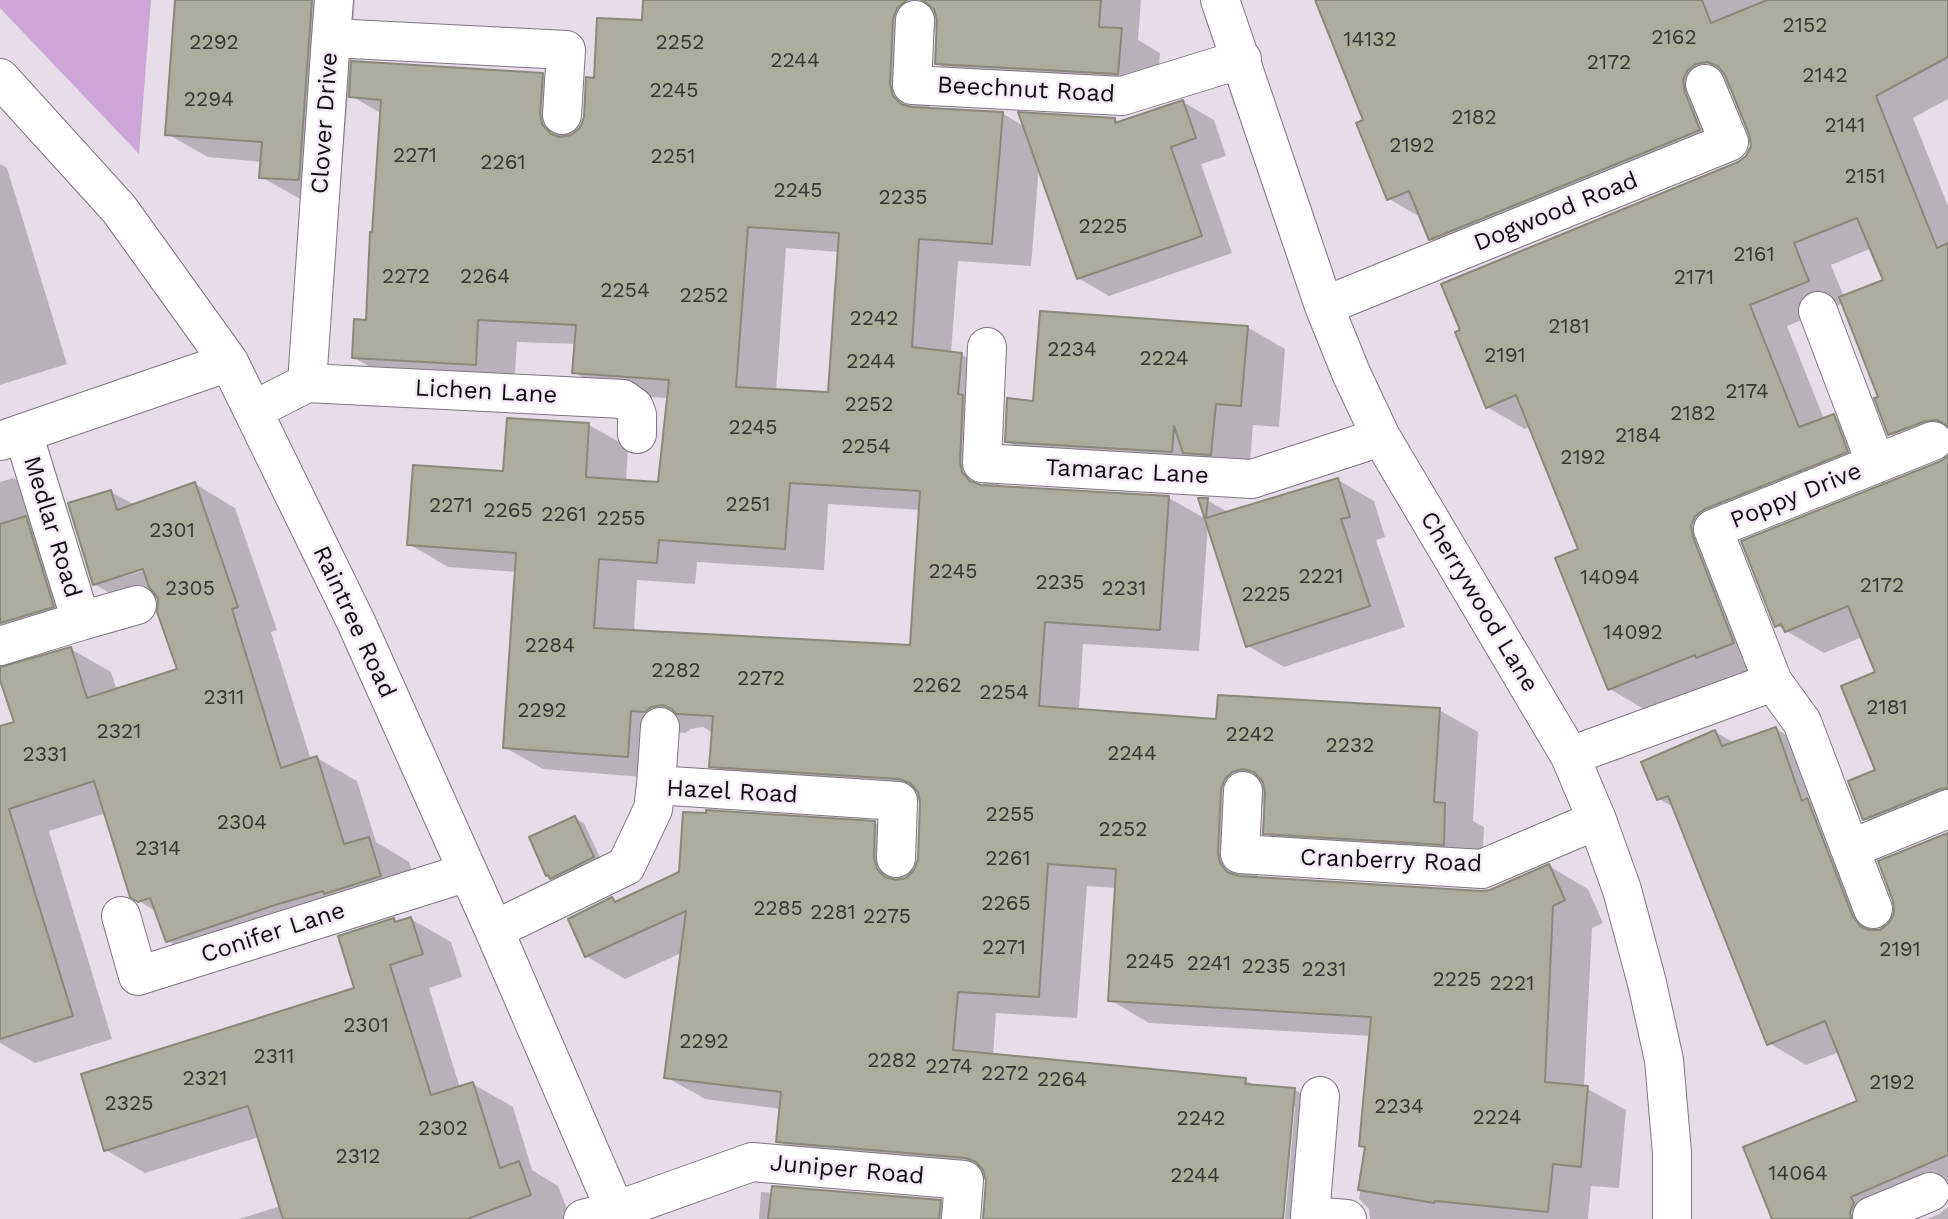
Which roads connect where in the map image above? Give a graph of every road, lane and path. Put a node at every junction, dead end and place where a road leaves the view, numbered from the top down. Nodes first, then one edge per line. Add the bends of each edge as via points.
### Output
1 (334, 0) edge
2 (1220, 0) edge
3 (915, 20) dead end
4 (331, 38) junction
5 (1242, 59) junction
6 (0, 78) edge
7 (1705, 84) dead end
8 (562, 115) dead end
9 (1324, 306) junction
10 (1818, 311) dead end
11 (988, 347) dead end
12 (229, 362) junction
13 (307, 383) junction
14 (254, 410) junction
15 (637, 434) dead end
16 (12, 437) edge
17 (1381, 437) junction
18 (1933, 441) dead end
19 (1876, 464) junction
20 (137, 605) dead end
21 (81, 621) junction
22 (0, 646) edge
23 (1773, 682) junction
24 (660, 727) dead end
25 (1570, 756) junction
26 (656, 785) junction
27 (1243, 790) dead end
28 (1948, 809) edge
29 (1597, 820) junction
30 (1850, 849) junction
31 (896, 858) dead end
32 (468, 872) junction
33 (1873, 909) dead end
34 (121, 916) dead end
35 (494, 930) junction
36 (1320, 1096) dead end
37 (1939, 1199) edge
38 (606, 1216) edge
39 (1872, 1216) dead end
40 (961, 1219) edge
41 (1347, 1219) edge
42 (1672, 1219) edge

1 - 4 street
2 - 5 street, Cherrywood Lane
3 - 5 street, Beechnut Road via 912,85 1122,96
4 - 8 street, Clover Drive via 566,50
4 - 13 street, Clover Drive
5 - 9 street, Cherrywood Lane
6 - 12 street, Raintree Road via 119,209
7 - 9 street, Dogwood Road via 1729,142
9 - 17 street, Cherrywood Lane
10 - 19 street
11 - 17 street, Tamarac Lane via 982,463 1252,479
12 - 14 street, Raintree Road
12 - 16 street, Medlar Road
13 - 14 street
13 - 15 street, Lichen Lane via 623,399 634,407
14 - 32 street, Raintree Road
16 - 21 street, Medlar Road
17 - 25 street, Cherrywood Lane
18 - 19 street
19 - 23 street, Poppy Drive via 1713,529
20 - 21 street
21 - 22 street, Medlar Road
23 - 25 street
23 - 30 street, Poppy Drive via 1802,722
24 - 26 street
25 - 29 street, Cherrywood Lane
26 - 31 street, Hazel Road via 898,801
26 - 35 street, Hazel Road via 653,809 626,866
27 - 29 street, Cranberry Road via 1240,854 1482,869
28 - 30 street
29 - 42 street, Cherrywood Lane via 1622,890 1664,1059
30 - 33 street, Poppy Drive
32 - 34 street, Conifer Lane via 138,976
32 - 35 street, Raintree Road
35 - 38 street, Raintree Road
36 - 41 street via 1310,1216
37 - 39 street
38 - 40 street, Juniper Road via 752,1161 964,1180

